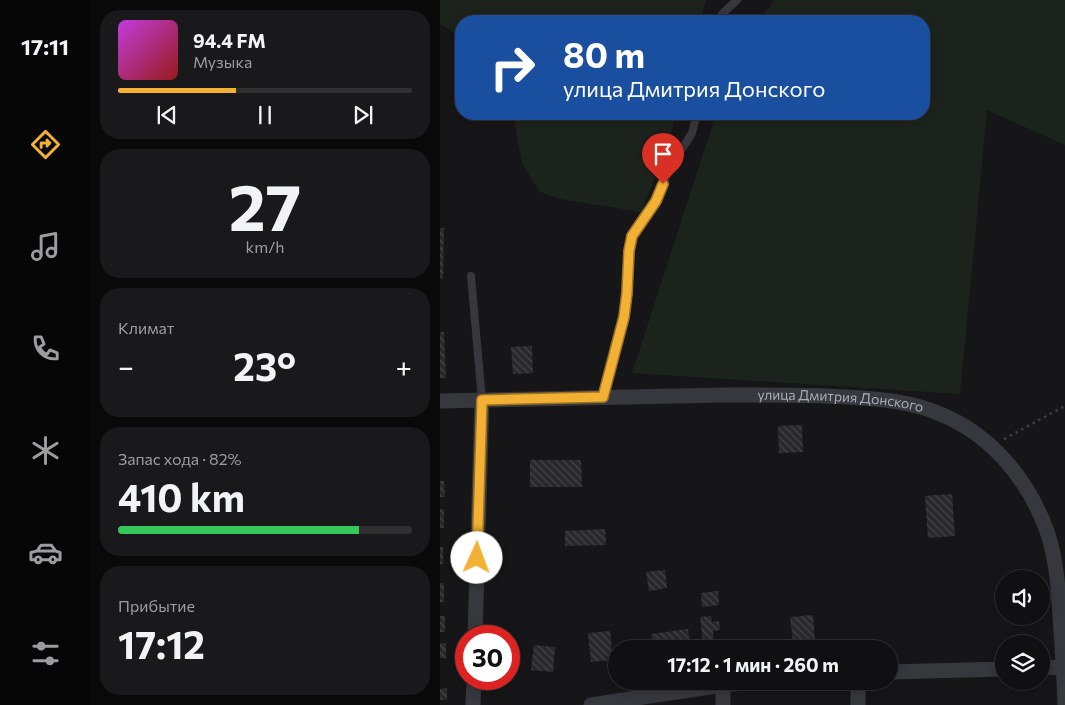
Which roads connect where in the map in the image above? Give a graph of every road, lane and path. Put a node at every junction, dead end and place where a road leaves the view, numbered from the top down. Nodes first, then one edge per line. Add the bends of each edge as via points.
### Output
1 (737, 0) edge
2 (722, 15) edge
3 (695, 120) edge
4 (471, 276) dead end
5 (603, 397) junction
6 (482, 400) junction
7 (440, 401) edge
8 (1065, 406) edge
9 (991, 446) junction
10 (475, 625) edge
11 (1064, 667) edge
12 (1050, 668) edge
13 (995, 669) edge
14 (898, 672) edge
15 (474, 690) edge
16 (686, 690) edge
17 (723, 690) edge
18 (858, 690) edge
19 (473, 705) edge
20 (594, 705) edge
21 (723, 705) edge
22 (858, 705) edge
23 (1065, 705) edge

1 - 2 lane
3 - 5 lane via 692,133 670,168 656,201 632,236 624,317
4 - 6 lane
5 - 6 street, улица Дмитрия Донского
5 - 9 street, улица Дмитрия Донского via 806,394 883,399 914,404 943,415 970,428
6 - 7 street, улица Дмитрия Донского
6 - 10 street
8 - 9 path
9 - 11 street, улица Дмитрия Донского via 1026,487 1044,522 1054,560
11 - 12 street
11 - 23 street, улица Дмитрия Донского
13 - 14 street
15 - 19 street
16 - 20 street
17 - 21 street
18 - 22 street

